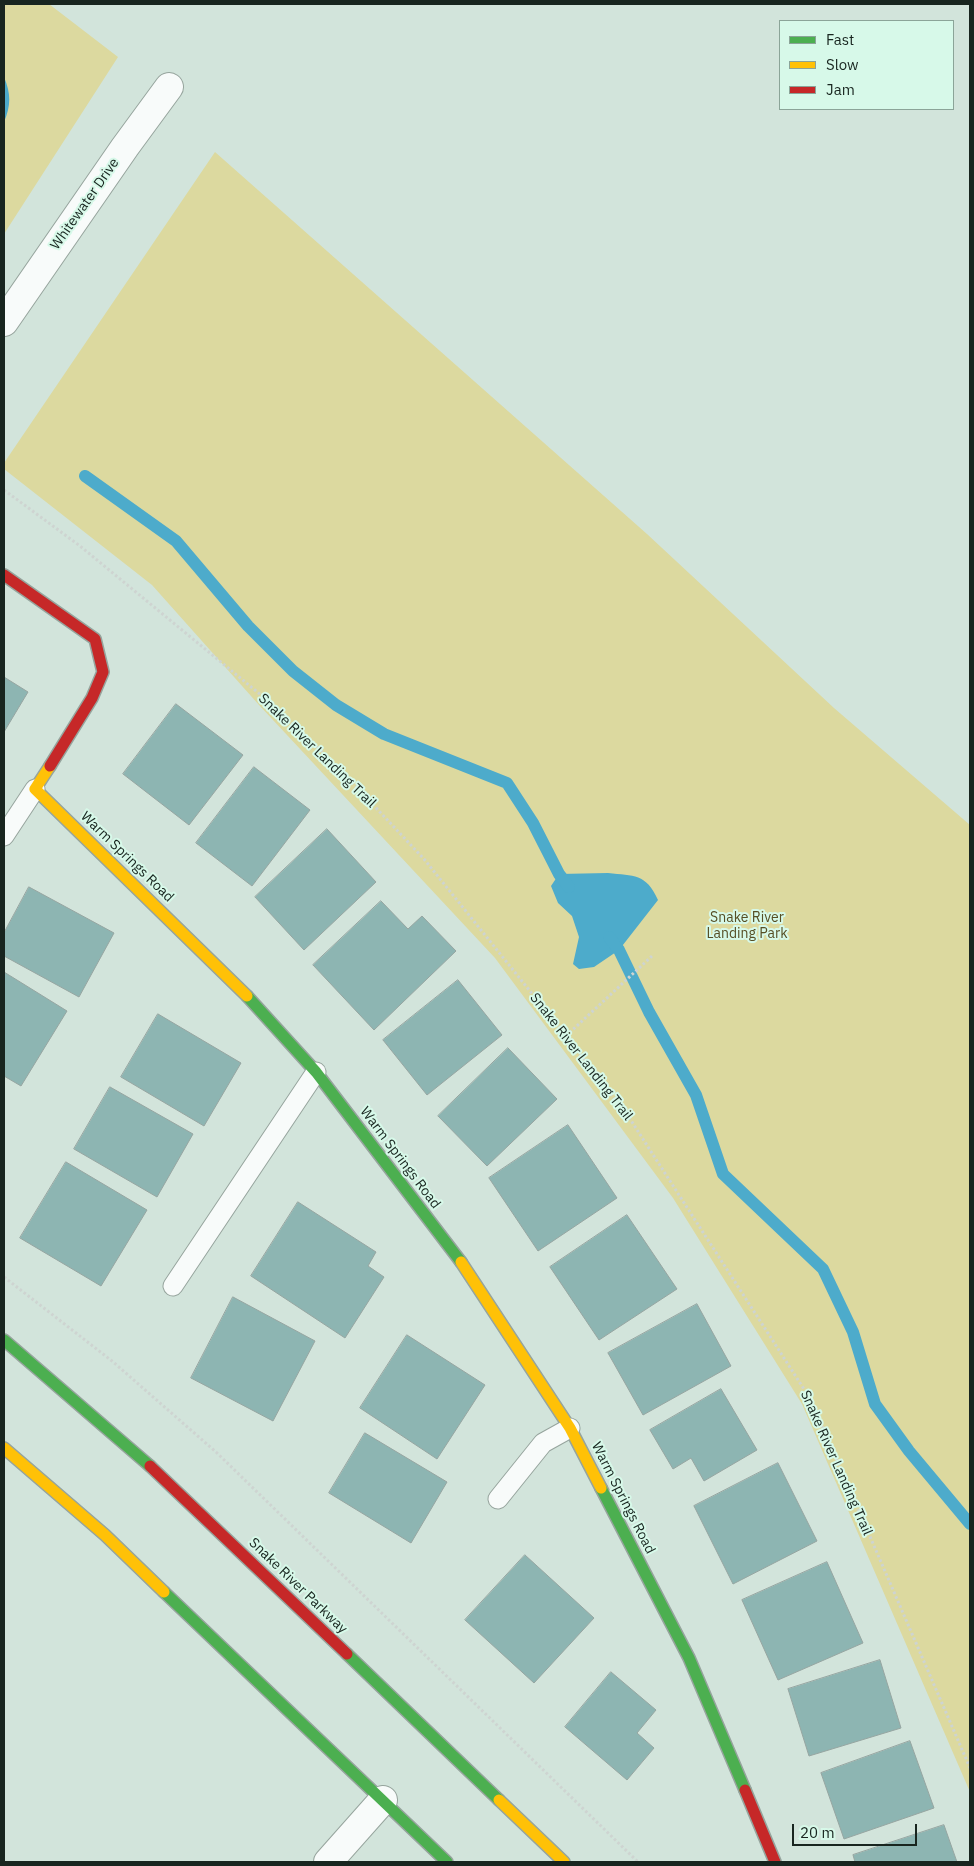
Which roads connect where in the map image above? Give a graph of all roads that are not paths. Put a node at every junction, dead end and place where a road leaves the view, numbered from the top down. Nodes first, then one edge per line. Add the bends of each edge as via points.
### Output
1 (169, 87) dead end
2 (4, 322) edge
3 (4, 575) edge
4 (35, 789) junction
5 (4, 836) edge
6 (316, 1072) junction
7 (173, 1286) dead end
8 (4, 1340) edge
9 (570, 1428) junction
10 (4, 1448) edge
11 (498, 1499) dead end
12 (383, 1800) junction
13 (328, 1862) edge
14 (447, 1862) edge
15 (564, 1862) edge
16 (775, 1862) edge

1 - 2 street, Whitewater Drive
3 - 4 street via 95,639 103,672 92,698
4 - 5 lane
4 - 6 street, Warm Springs Road via 235,983
6 - 7 lane
6 - 9 street, Warm Springs Road via 467,1270
8 - 15 street, Snake River Parkway via 147,1462
9 - 11 lane via 543,1443
9 - 16 street, Warm Springs Road via 689,1658
10 - 12 street via 105,1535
12 - 13 street
12 - 14 street

